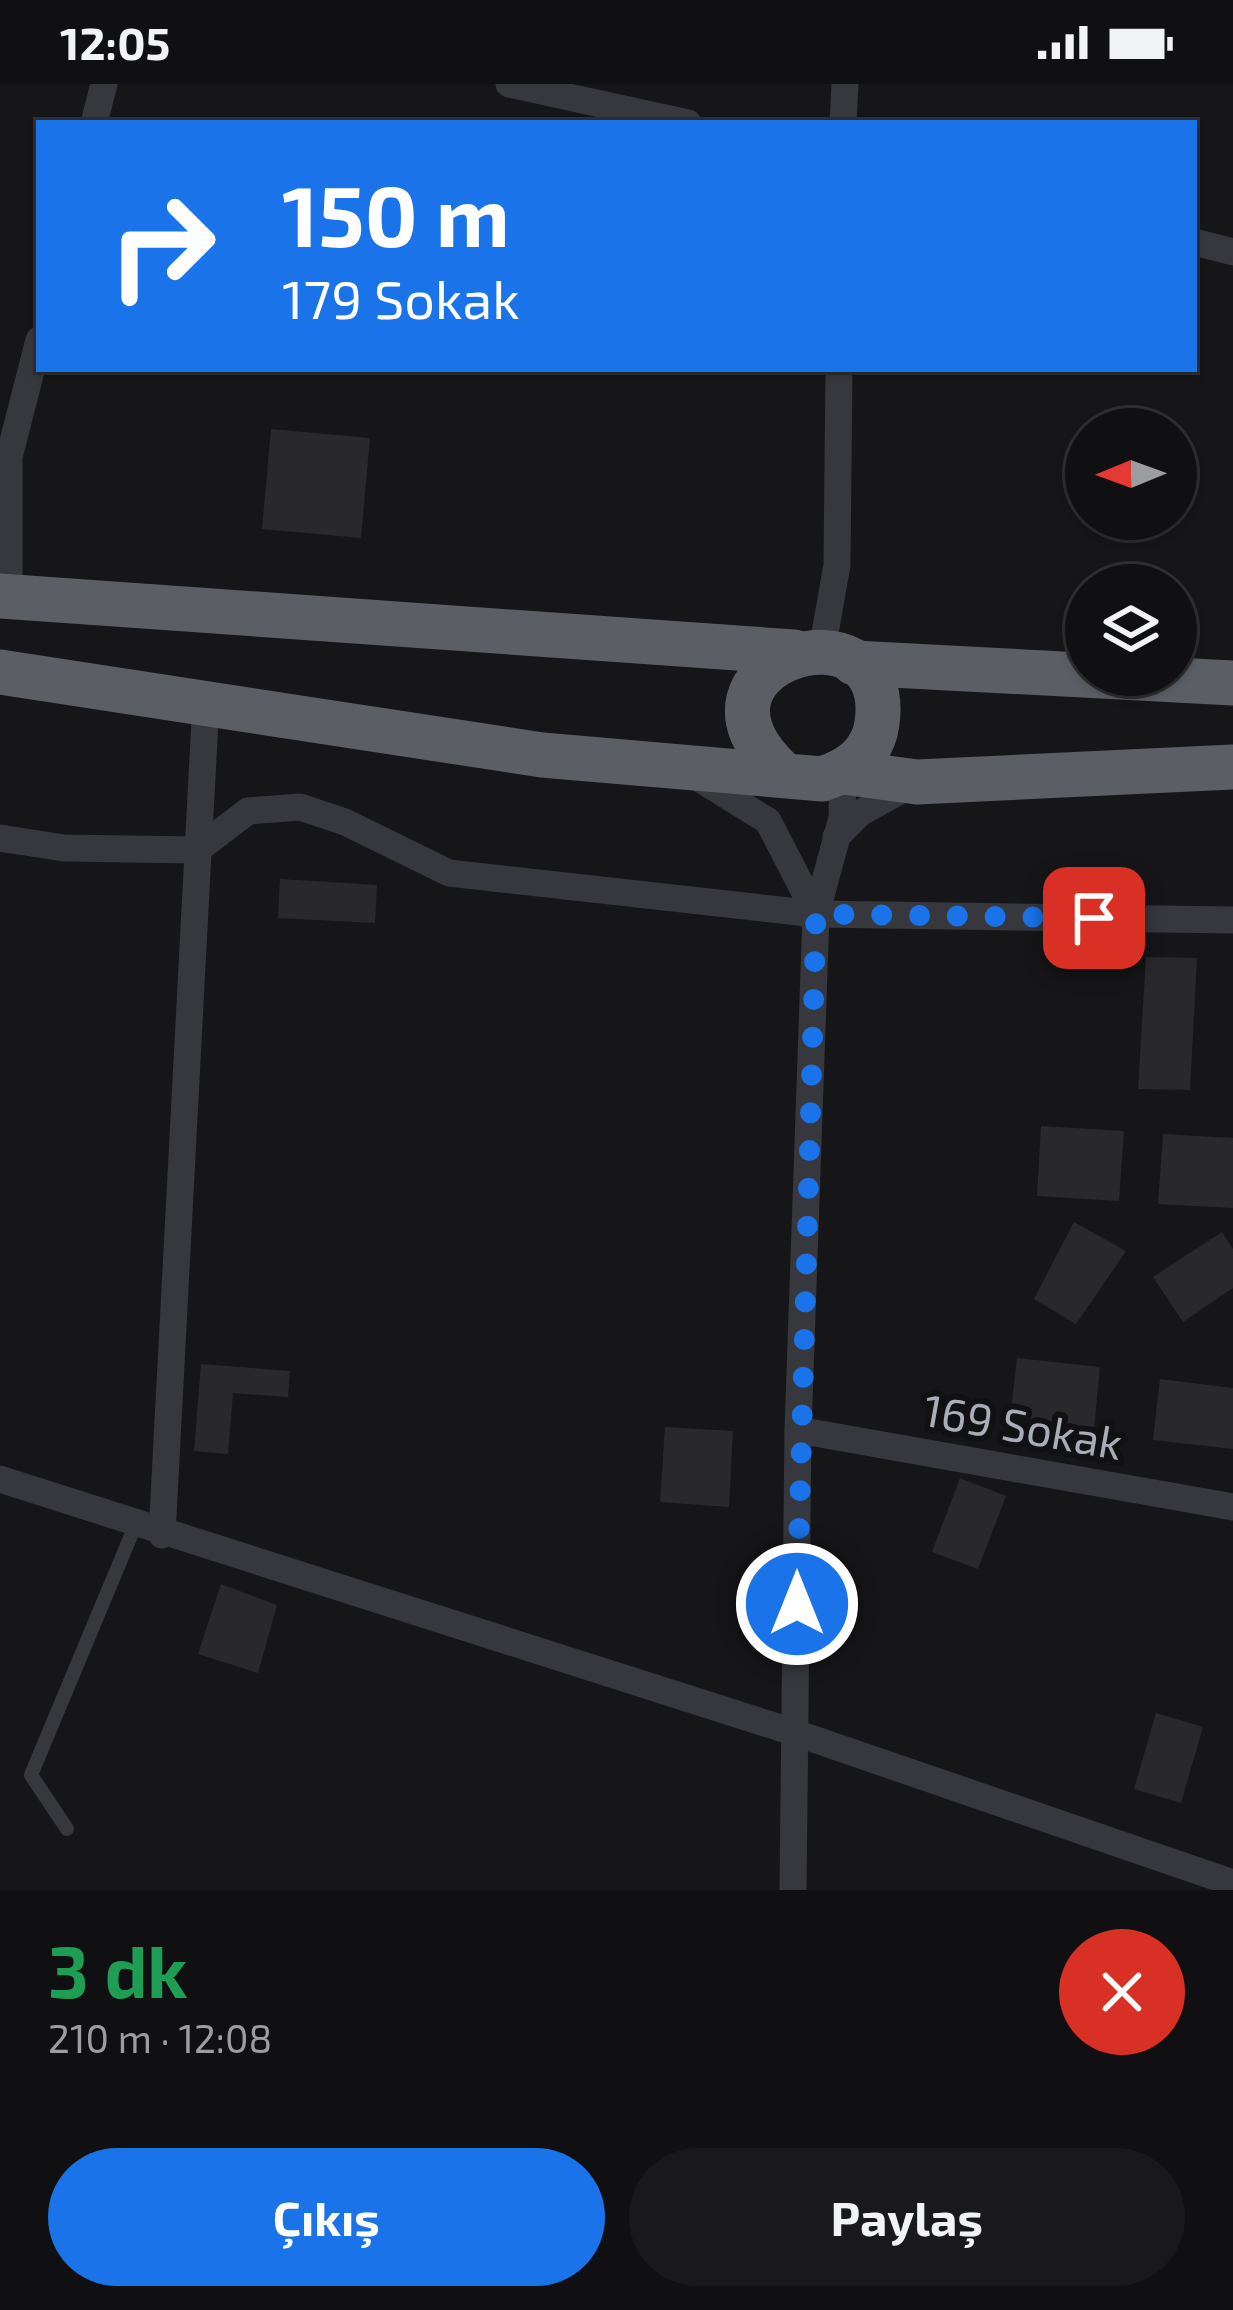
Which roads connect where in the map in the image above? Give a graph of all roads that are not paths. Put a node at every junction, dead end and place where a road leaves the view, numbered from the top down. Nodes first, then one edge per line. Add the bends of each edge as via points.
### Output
1 (104, 84) edge
2 (509, 84) edge
3 (845, 84) edge
4 (95, 120) edge
5 (674, 120) edge
6 (843, 120) edge
7 (1197, 243) edge
8 (1233, 252) edge
9 (36, 350) edge
10 (839, 372) edge
11 (5, 456) edge
12 (5, 596) edge
13 (824, 655) junction
14 (0, 672) edge
15 (1233, 683) edge
16 (206, 701) junction
17 (1233, 767) edge
18 (682, 770) junction
19 (781, 772) junction
20 (843, 772) junction
21 (916, 782) junction
22 (768, 821) junction
23 (836, 837) junction
24 (0, 838) edge
25 (196, 850) junction
26 (816, 914) junction
27 (1233, 920) edge
28 (798, 1430) junction
29 (0, 1479) edge
30 (1233, 1507) edge
31 (148, 1531) junction
32 (796, 1733) junction
33 (67, 1829) dead end
34 (1233, 1883) edge
35 (793, 1890) edge

1 - 4 street
2 - 5 street
3 - 6 street
7 - 8 street
9 - 11 street
10 - 13 street via 837,566
11 - 12 street
12 - 13 highway
13 - 15 highway
13 - 19 highway via 760,677 748,718 753,739
13 - 20 highway via 877,700 878,721 860,760
14 - 16 highway
16 - 18 highway
16 - 25 street
17 - 21 highway
18 - 19 highway
18 - 22 street
19 - 20 highway
19 - 22 street
20 - 21 highway
20 - 23 street
21 - 23 street via 860,813
22 - 26 street
23 - 26 street
24 - 25 street via 64,848
25 - 26 street via 248,811 300,807 448,873
25 - 31 street
26 - 27 street
26 - 28 street
28 - 30 street, 169 Sokak
28 - 32 street
29 - 31 street
31 - 32 street
31 - 33 lane via 32,1775
32 - 34 street
32 - 35 street

